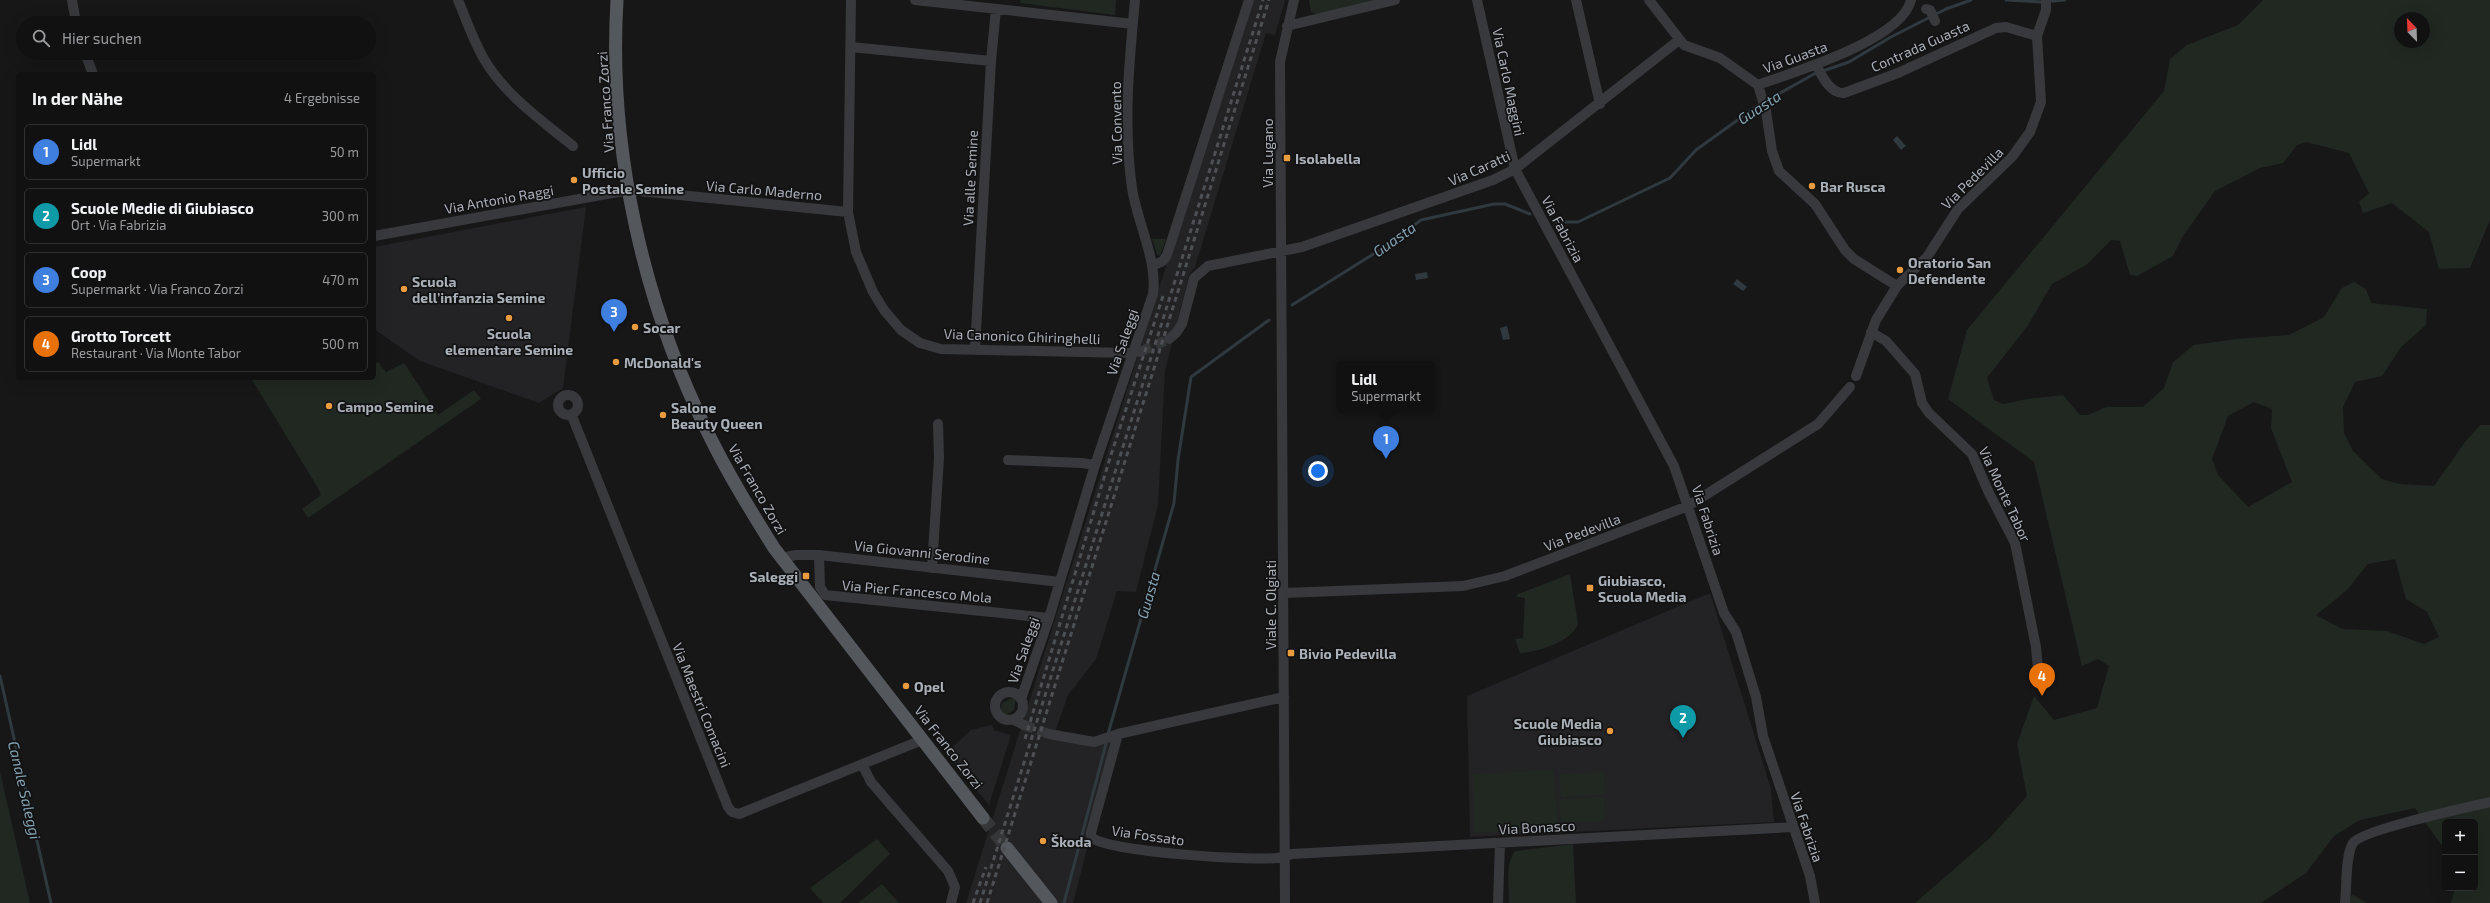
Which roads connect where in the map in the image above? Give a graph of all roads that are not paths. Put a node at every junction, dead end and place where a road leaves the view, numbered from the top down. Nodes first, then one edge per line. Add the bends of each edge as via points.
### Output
1 (72, 0) edge
2 (458, 0) edge
3 (617, 0) edge
4 (851, 0) edge
5 (915, 0) edge
6 (1135, 0) edge
7 (1249, 0) edge
8 (1294, 0) edge
9 (1395, 0) edge
10 (1477, 0) edge
11 (1576, 0) edge
12 (1649, 0) edge
13 (1911, 1) edge
14 (2046, 2) edge
15 (996, 9) junction
16 (75, 16) edge
17 (1935, 21) dead end
18 (1133, 24) junction
19 (1287, 26) junction
20 (2037, 36) junction
21 (1679, 40) junction
22 (851, 47) junction
23 (88, 60) edge
24 (991, 61) junction
25 (1816, 64) junction
26 (92, 72) edge
27 (1758, 85) junction
28 (1600, 104) junction
29 (573, 146) dead end
30 (1515, 169) junction
31 (629, 190) junction
32 (848, 212) junction
33 (376, 236) edge
34 (1281, 252) junction
35 (1152, 266) junction
36 (1897, 286) junction
37 (1282, 308) joint
38 (1871, 332) junction
39 (1169, 338) tunnel mouth
40 (975, 349) junction
41 (1138, 352) junction
42 (1856, 376) dead end
43 (1850, 387) dead end
44 (572, 416) dead end
45 (938, 424) dead end
46 (1008, 460) dead end
47 (1095, 465) junction
48 (1688, 506) junction
49 (819, 555) junction
50 (781, 558) junction
51 (932, 568) junction
52 (1060, 582) junction
53 (1284, 593) junction
54 (1049, 618) junction
55 (2039, 681) dead end
56 (1284, 697) junction
57 (1021, 699) junction
58 (1014, 720) junction
59 (1024, 725) tunnel mouth
60 (1049, 734) tunnel mouth
61 (1115, 735) junction
62 (922, 740) junction
63 (862, 764) junction
64 (2490, 802) edge
65 (983, 818) tunnel mouth
66 (1792, 827) junction
67 (1500, 844) junction
68 (1007, 848) tunnel mouth
69 (1284, 856) junction
70 (953, 899) edge
71 (1051, 903) edge
72 (1285, 903) edge
73 (1498, 903) edge
74 (1815, 903) edge
75 (2345, 903) edge

1 - 16 street
2 - 29 street via 484,58 500,80 539,118
3 - 31 main road, Via Franco Zorzi via 618,101
4 - 22 street, Via Canonico Ghiringhelli
5 - 15 street
6 - 18 street, Via Convento
7 - 35 street via 1167,255 1164,261
8 - 19 street, Via Lugano
9 - 19 street
10 - 30 street, Via Carlo Maggini
11 - 28 street
12 - 21 street
13 - 17 street via 1926,9
13 - 25 street, Via Guasta via 1903,17 1892,28
14 - 20 street, Via Pedevilla
15 - 18 street
15 - 24 street, Via alle Semine
18 - 35 street, Via Convento via 1127,144 1133,193
19 - 34 street, Via Lugano via 1280,62
20 - 25 street, Contrada Guasta via 2006,27 1996,28 1891,76 1844,93 1837,91 1822,76
20 - 36 street, Via Pedevilla via 2042,102 2026,140 1958,209 1927,257
21 - 27 street, Via Guasta via 1694,50 1720,58
21 - 28 street, Via Caratti
22 - 24 street
22 - 32 street, Via Canonico Ghiringhelli
23 - 26 street
24 - 40 street, Via alle Semine
25 - 27 street, Via Guasta
27 - 36 street via 1772,151 1782,174 1815,204 1844,250
28 - 30 street, Via Caratti
30 - 34 street, Via Caratti via 1443,199
30 - 48 street, Via Fabrizia via 1674,466
31 - 32 street, Via Carlo Maderno
31 - 33 street, Via Antonio Raggi
31 - 50 main road, Via Franco Zorzi via 649,280 675,358 712,442 744,501
32 - 40 street, Via Canonico Ghiringhelli via 861,268 884,310 901,330 929,346 941,349
34 - 37 street, Via Lugano
34 - 39 street, Via Caratti via 1218,263 1202,270 1192,282 1182,324
35 - 41 street, Via Saleggi via 1153,294
36 - 38 street, Via Pedevilla via 1879,313
37 - 53 street, Viale C. Olgiati
38 - 42 street, Via Pedevilla
38 - 55 street, Via Monte Tabor via 1886,341 1915,374 1922,403 1929,413 1972,454 2015,543 2036,648
40 - 41 street, Via Canonico Ghiringhelli
41 - 47 street, Via Saleggi
43 - 48 street, Via Pedevilla via 1815,426
44 - 63 street, Via Maestri Comacini via 732,812 739,814
45 - 51 street via 939,458
46 - 47 street
47 - 52 street, Via Saleggi
48 - 53 street, Via Pedevilla via 1505,576 1479,583 1416,589
48 - 66 street, Via Fabrizia via 1724,613 1736,632 1756,697 1763,736
49 - 50 street, Via Giovanni Serodine
49 - 51 street, Via Giovanni Serodine
49 - 54 street, Via Pier Francesco Mola via 820,587 826,595
50 - 62 main road, Via Franco Zorzi
51 - 52 street, Via Giovanni Serodine
52 - 54 street, Via Saleggi
53 - 56 street, Viale C. Olgiati
54 - 57 street, Via Saleggi
56 - 61 street
56 - 69 street, Viale C. Olgiati
57 - 58 street, Via Saleggi via 1022,711
57 - 58 street, Via Saleggi via 1014,693 1005,693 995,702 995,711 1000,718
58 - 59 street
60 - 61 street via 1094,742
61 - 69 street, Via Fossato via 1092,826 1092,838 1097,842 1187,855 1269,858
62 - 63 street, Via Maestri Comacini
62 - 65 main road, Via Franco Zorzi
63 - 70 street via 871,782 948,872 955,887
64 - 75 street via 2378,830 2354,841 2349,853
66 - 67 street, Via Bonasco
66 - 74 street, Via Fabrizia via 1810,876
67 - 69 street, Via Bonasco
67 - 73 street
68 - 71 main road
69 - 72 street, Viale C. Olgiati

